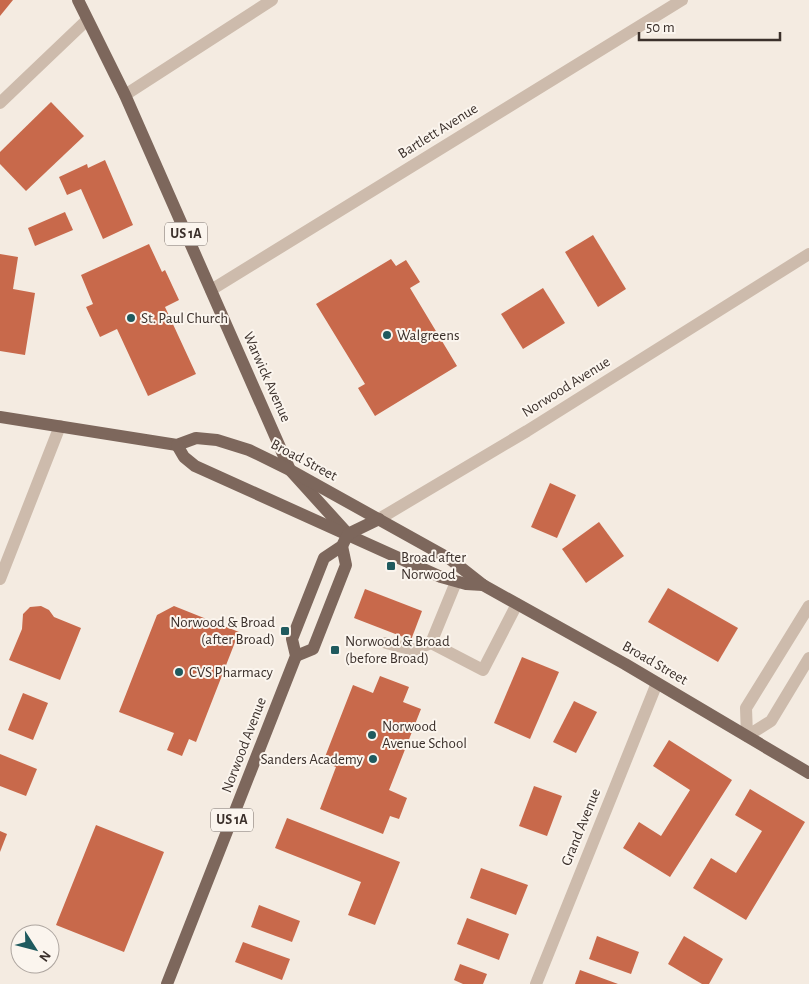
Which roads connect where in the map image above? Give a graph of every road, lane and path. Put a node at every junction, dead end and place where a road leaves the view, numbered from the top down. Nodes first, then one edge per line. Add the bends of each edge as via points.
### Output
1 (78, 0) edge
2 (272, 0) edge
3 (682, 0) edge
4 (87, 20) junction
5 (125, 95) junction
6 (0, 104) edge
7 (809, 254) edge
8 (211, 290) junction
9 (0, 417) edge
10 (60, 426) junction
11 (177, 445) junction
12 (290, 470) junction
13 (379, 519) junction
14 (345, 540) junction
15 (0, 579) edge
16 (456, 582) junction
17 (483, 585) junction
18 (517, 604) junction
19 (809, 606) edge
20 (386, 643) dead end
21 (431, 643) junction
22 (296, 656) junction
23 (809, 658) edge
24 (657, 683) junction
25 (747, 736) junction
26 (809, 772) edge
27 (167, 984) edge
28 (536, 984) edge

1 - 4 main road, Warwick Avenue / US 1A
2 - 5 street
3 - 8 street, Bartlett Avenue
4 - 5 main road, Warwick Avenue / US 1A
4 - 6 street
5 - 8 main road, Warwick Avenue / US 1A
7 - 13 street, Norwood Avenue via 527,431
8 - 12 main road, Warwick Avenue / US 1A
9 - 10 main road, Broad Street
10 - 11 main road, Broad Street
10 - 15 street
11 - 12 main road, Broad Street via 196,438 217,440 249,450
11 - 14 main road, Broad Street via 195,466
12 - 13 main road, Broad Street
12 - 14 main road, Warwick Avenue / US 1A
13 - 14 main road, Norwood Avenue / US 1A
13 - 17 main road, Broad Street via 450,559
14 - 16 main road, Broad Street
14 - 22 main road, Norwood Avenue / US 1A via 324,558 292,639
14 - 22 main road via 346,565 323,626 313,649
16 - 17 main road, Broad Street
16 - 21 street
17 - 18 main road, Broad Street
18 - 21 street via 483,670
18 - 24 main road, Broad Street
19 - 25 street via 746,708
20 - 21 street via 414,650
22 - 27 main road, Norwood Avenue / US 1A
23 - 25 street via 771,721
24 - 25 main road, Broad Street
24 - 28 street, Grand Avenue
25 - 26 main road, Broad Street

